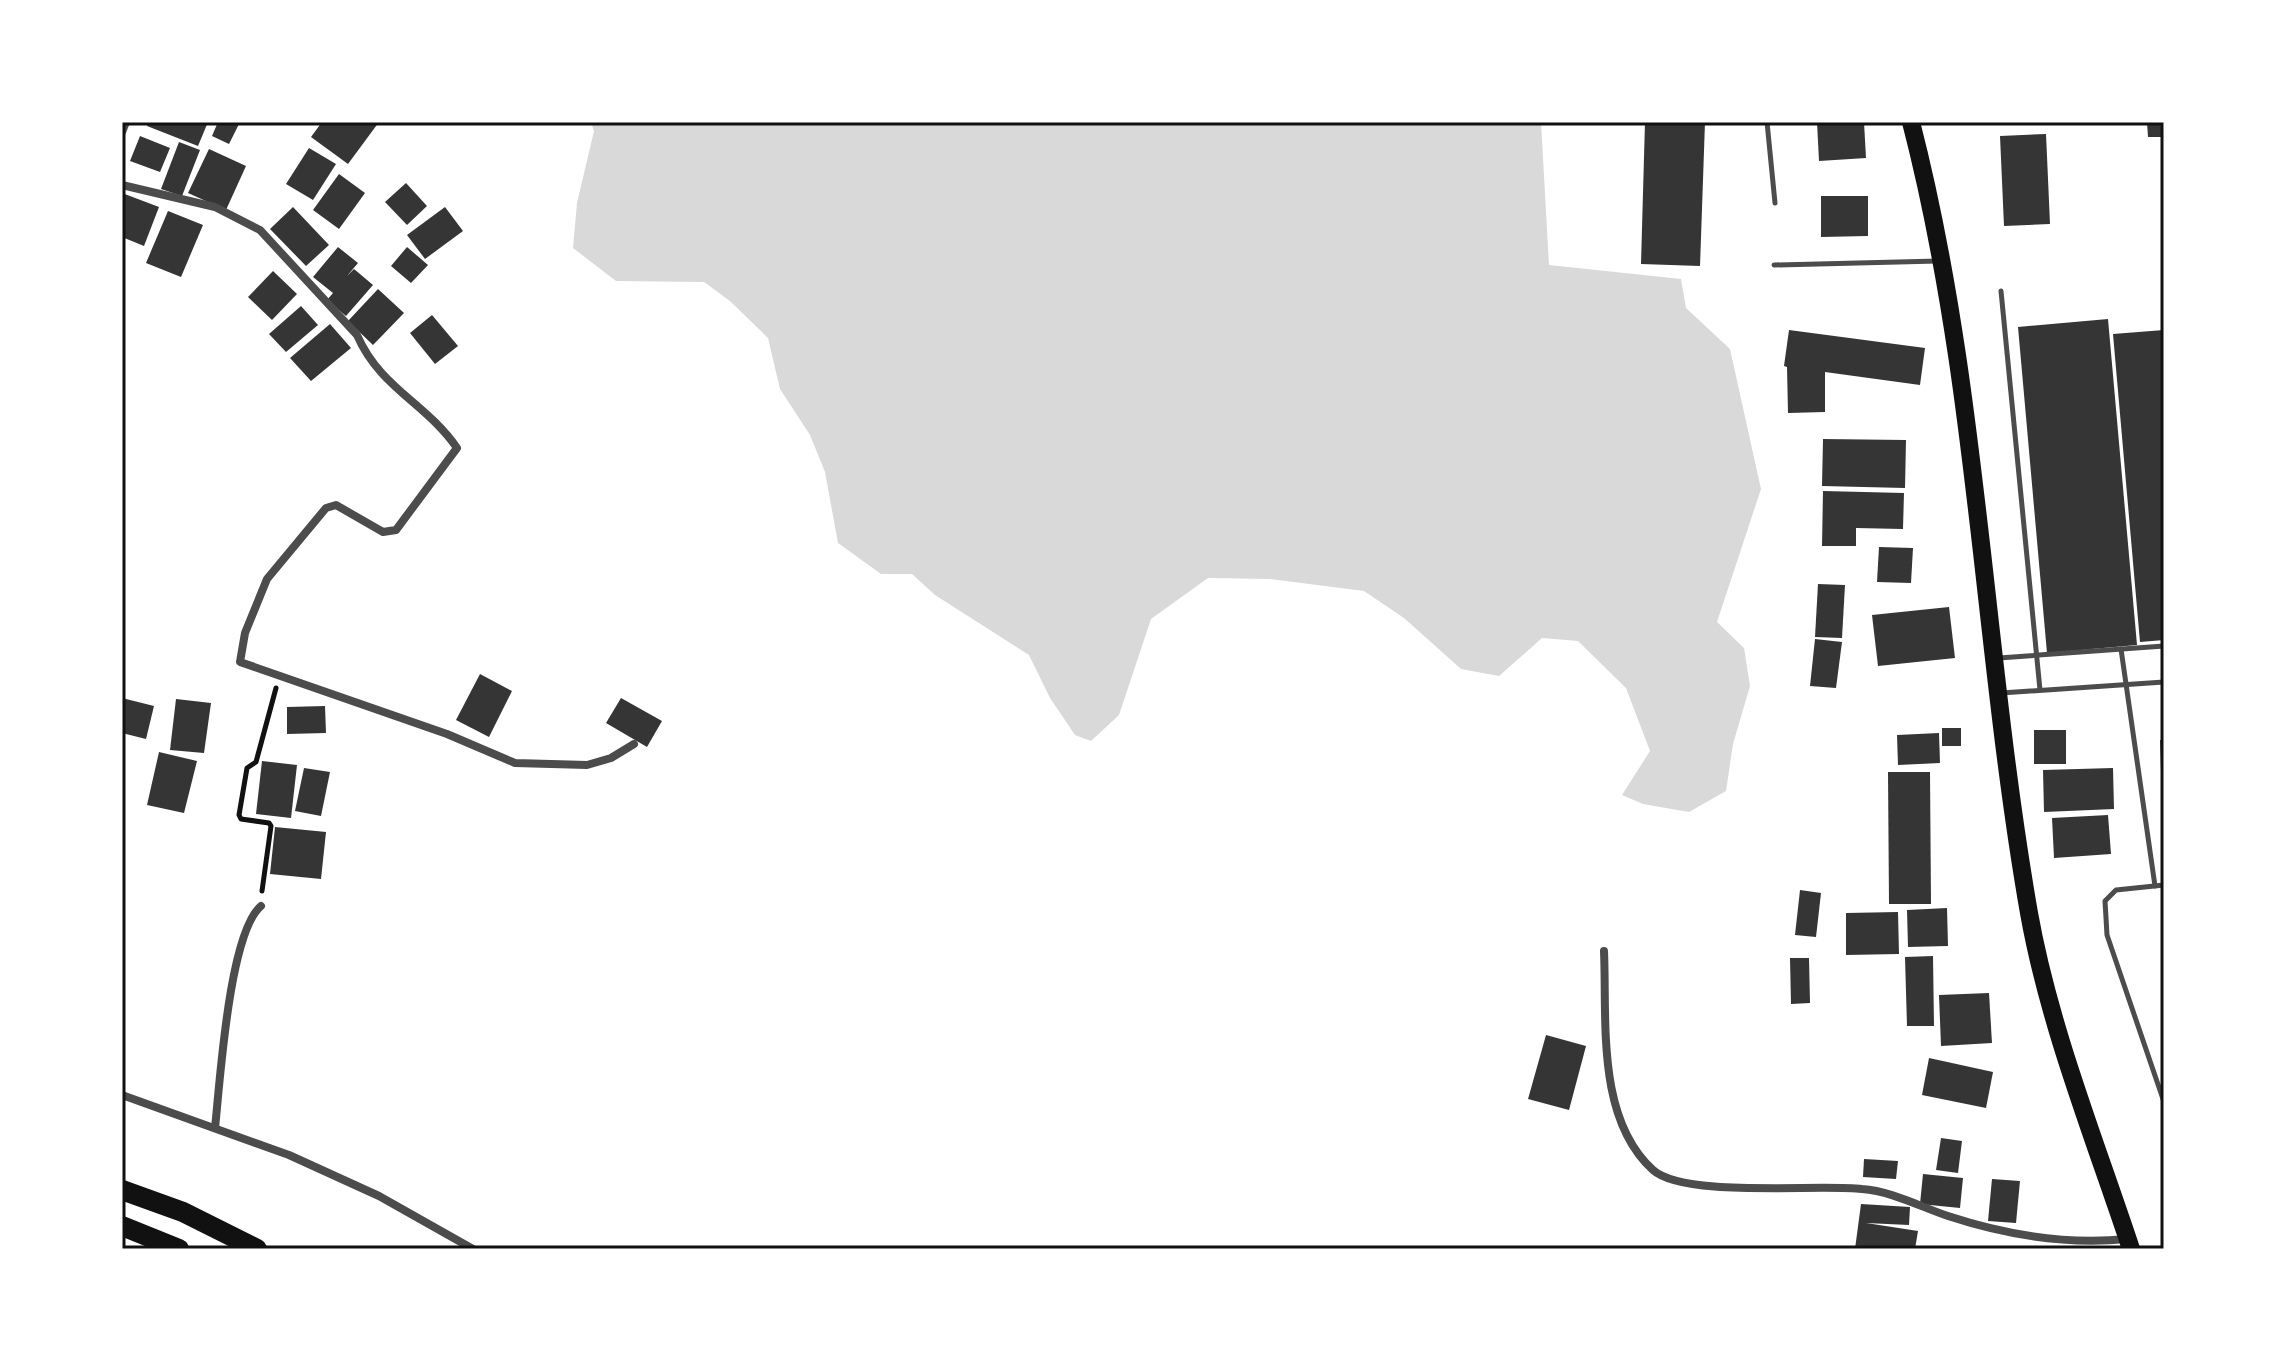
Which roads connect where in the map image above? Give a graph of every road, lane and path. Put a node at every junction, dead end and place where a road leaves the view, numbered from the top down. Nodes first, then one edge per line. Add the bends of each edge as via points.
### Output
1 (126, 122) edge
2 (1767, 122) edge
3 (1911, 122) edge
4 (122, 132) edge
5 (122, 185) edge
6 (1775, 203) dead end
7 (1943, 260) junction
8 (1774, 265) dead end
9 (2001, 291) dead end
10 (2164, 646) edge
11 (2121, 649) junction
12 (2037, 655) junction
13 (1994, 658) junction
14 (280, 676) junction
15 (2164, 682) edge
16 (2124, 686) junction
17 (2040, 690) junction
18 (1998, 693) junction
19 (634, 744) dead end
20 (2164, 885) edge
21 (2155, 886) junction
22 (261, 906) joint
23 (1604, 951) dead end
24 (122, 1095) edge
25 (2164, 1102) edge
26 (215, 1128) junction
27 (122, 1190) edge
28 (122, 1226) edge
29 (2129, 1244) edge
30 (179, 1249) edge
31 (257, 1249) edge
32 (473, 1249) edge

1 - 4 street
2 - 6 lane
3 - 7 highway
5 - 14 street via 215,207 260,230 357,335 400,395 413,400 457,448 396,530 383,532 333,505 275,569 257,601 239,660
7 - 8 lane
7 - 13 highway
9 - 12 lane
10 - 11 lane
11 - 12 lane
11 - 16 lane
12 - 13 lane
12 - 17 lane
13 - 18 highway
14 - 19 street via 515,763 587,765
14 - 22 path via 256,762 247,768 239,815 271,826
15 - 16 lane
16 - 17 lane
16 - 21 lane
17 - 18 lane
18 - 29 highway via 2032,928
20 - 21 lane
21 - 25 lane via 2116,890 2105,901 2107,935
22 - 26 street via 250,916 241,946
23 - 29 street via 1610,1082 1630,1143 1655,1172 1726,1187 1862,1189 1971,1224 2034,1237
24 - 26 street
26 - 32 street via 379,1196
27 - 31 highway via 183,1212
28 - 30 highway

